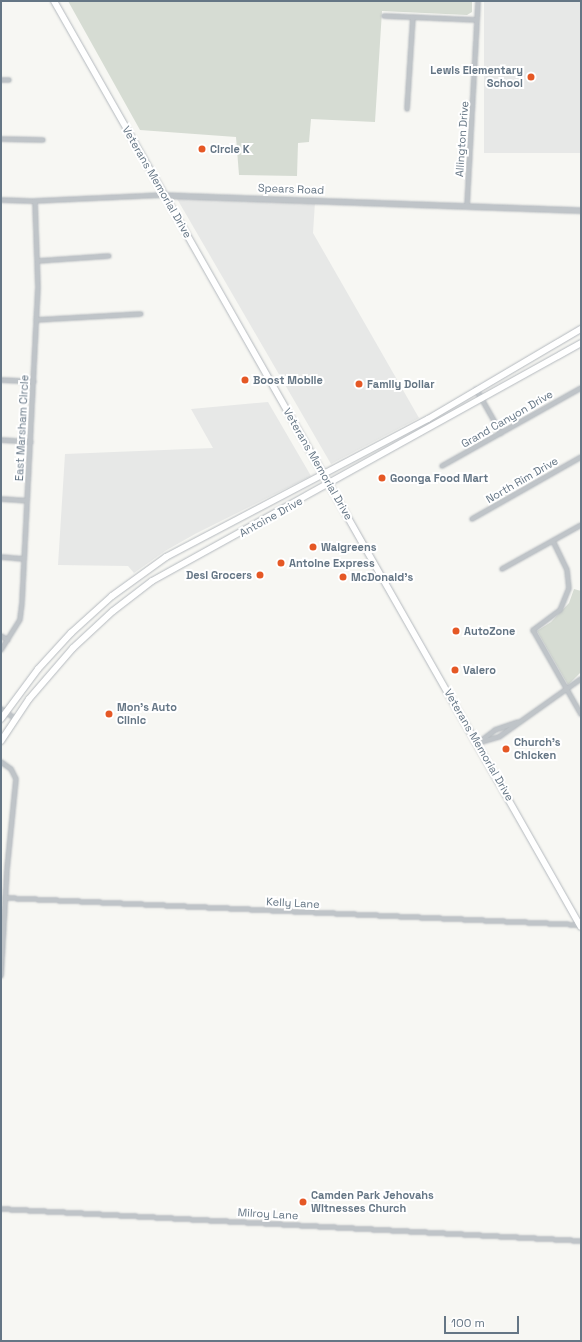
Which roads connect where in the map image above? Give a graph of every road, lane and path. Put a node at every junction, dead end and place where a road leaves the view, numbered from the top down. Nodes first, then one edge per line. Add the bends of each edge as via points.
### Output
1 (54, 1) edge
2 (478, 1) edge
3 (384, 16) dead end
4 (413, 17) junction
5 (477, 20) junction
6 (1, 80) edge
7 (9, 80) dead end
8 (407, 108) dead end
9 (1, 139) edge
10 (43, 140) dead end
11 (164, 194) junction
12 (1, 200) edge
13 (34, 201) junction
14 (467, 206) junction
15 (581, 210) edge
16 (109, 256) dead end
17 (38, 261) junction
18 (141, 314) dead end
19 (36, 320) junction
20 (581, 329) edge
21 (581, 343) edge
22 (1, 380) edge
23 (34, 382) junction
24 (581, 388) edge
25 (476, 389) junction
26 (482, 400) junction
27 (417, 425) junction
28 (421, 433) junction
29 (502, 433) junction
30 (1, 440) edge
31 (31, 442) junction
32 (581, 457) edge
33 (442, 466) dead end
34 (324, 475) junction
35 (329, 485) junction
36 (1, 499) edge
37 (28, 501) junction
38 (472, 519) dead end
39 (581, 525) edge
40 (553, 541) junction
41 (1, 557) edge
42 (24, 559) junction
43 (502, 569) dead end
44 (1, 636) edge
45 (8, 640) junction
46 (1, 650) edge
47 (581, 679) edge
48 (568, 691) junction
49 (3, 710) edge
50 (581, 714) edge
51 (1, 719) edge
52 (16, 719) junction
53 (519, 722) junction
54 (1, 741) edge
55 (478, 743) junction
56 (1, 762) edge
57 (1, 868) edge
58 (6, 869) junction
59 (5, 898) junction
60 (580, 926) edge
61 (2, 927) edge
62 (1, 976) edge
63 (1, 1209) edge
64 (581, 1241) edge

1 - 11 main road, Veterans Memorial Drive
2 - 5 street, Allington Drive
3 - 4 street
4 - 5 street
4 - 8 street
5 - 14 street, Allington Drive
6 - 7 street
9 - 10 street
11 - 13 street, Spears Road
11 - 14 street, Spears Road
11 - 34 main road, Veterans Memorial Drive
12 - 13 street, Spears Road
13 - 17 street, East Marsham Circle
14 - 15 street, Spears Road
16 - 17 street
17 - 19 street, East Marsham Circle
18 - 19 street
19 - 23 street, East Marsham Circle
20 - 25 main road, Antoine Drive
21 - 26 main road, Antoine Drive
22 - 23 street
23 - 31 street, East Marsham Circle
24 - 29 street, Grand Canyon Drive
25 - 26 street
25 - 27 main road, Antoine Drive
26 - 28 main road, Antoine Drive
26 - 29 street
27 - 28 main road
27 - 34 main road, Antoine Drive
28 - 35 main road, Antoine Drive
29 - 33 street, Grand Canyon Drive
30 - 31 street
31 - 37 street, East Marsham Circle
32 - 38 street, North Rim Drive
34 - 35 main road, Veterans Memorial Drive
34 - 49 main road, Antoine Drive via 186,545 129,582 92,613 48,657
35 - 52 main road, Antoine Drive via 152,582 113,611 73,648 29,699
35 - 55 main road, Veterans Memorial Drive
36 - 37 street
37 - 42 street, East Marsham Circle
39 - 40 street
40 - 43 street
40 - 48 street via 567,570 569,588 560,610 533,630
41 - 42 street
42 - 45 street, East Marsham Circle via 21,615
44 - 45 street
45 - 46 street, East Marsham Circle
47 - 48 street
48 - 50 street
48 - 53 street
49 - 51 main road, Antoine Drive
49 - 52 street
52 - 54 main road, Antoine Drive
53 - 55 street via 495,730
53 - 55 street via 499,737
55 - 60 main road, Veterans Memorial Drive
56 - 58 street via 10,769 16,779
57 - 58 street
58 - 59 street
59 - 60 street, Kelly Lane
59 - 61 street
61 - 62 street
63 - 64 street, Milroy Lane

